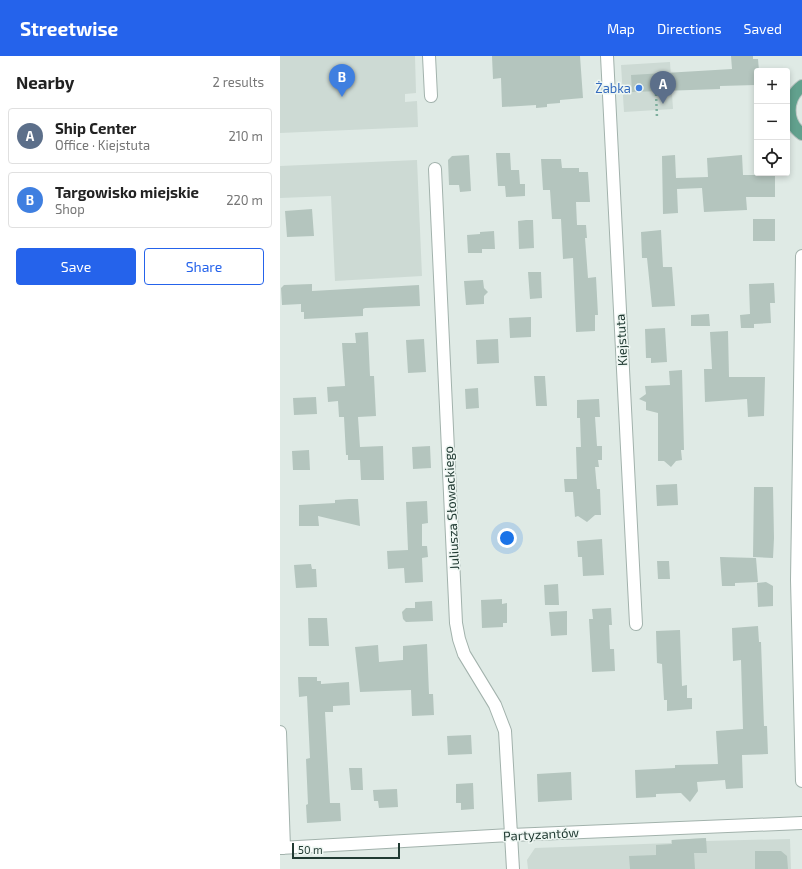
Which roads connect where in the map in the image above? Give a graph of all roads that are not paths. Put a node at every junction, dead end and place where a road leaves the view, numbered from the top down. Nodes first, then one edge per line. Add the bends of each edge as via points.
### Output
1 (429, 56) edge
2 (607, 56) edge
3 (802, 86) edge
4 (431, 96) dead end
5 (802, 134) edge
6 (435, 169) dead end
7 (802, 256) edge
8 (636, 624) dead end
9 (280, 732) edge
10 (802, 781) edge
11 (802, 823) edge
12 (511, 835) junction
13 (282, 848) edge
14 (513, 869) edge

1 - 4 street
2 - 8 street, Kiejstuta
3 - 5 main road via 793,95 790,112 795,126
6 - 12 street, Juliusza Słowackiego via 456,623 464,654 495,705 505,731
7 - 10 street via 797,580
9 - 13 street
11 - 12 street, Partyzantów
12 - 13 street, Partyzantów
12 - 14 street, Juliusza Słowackiego

